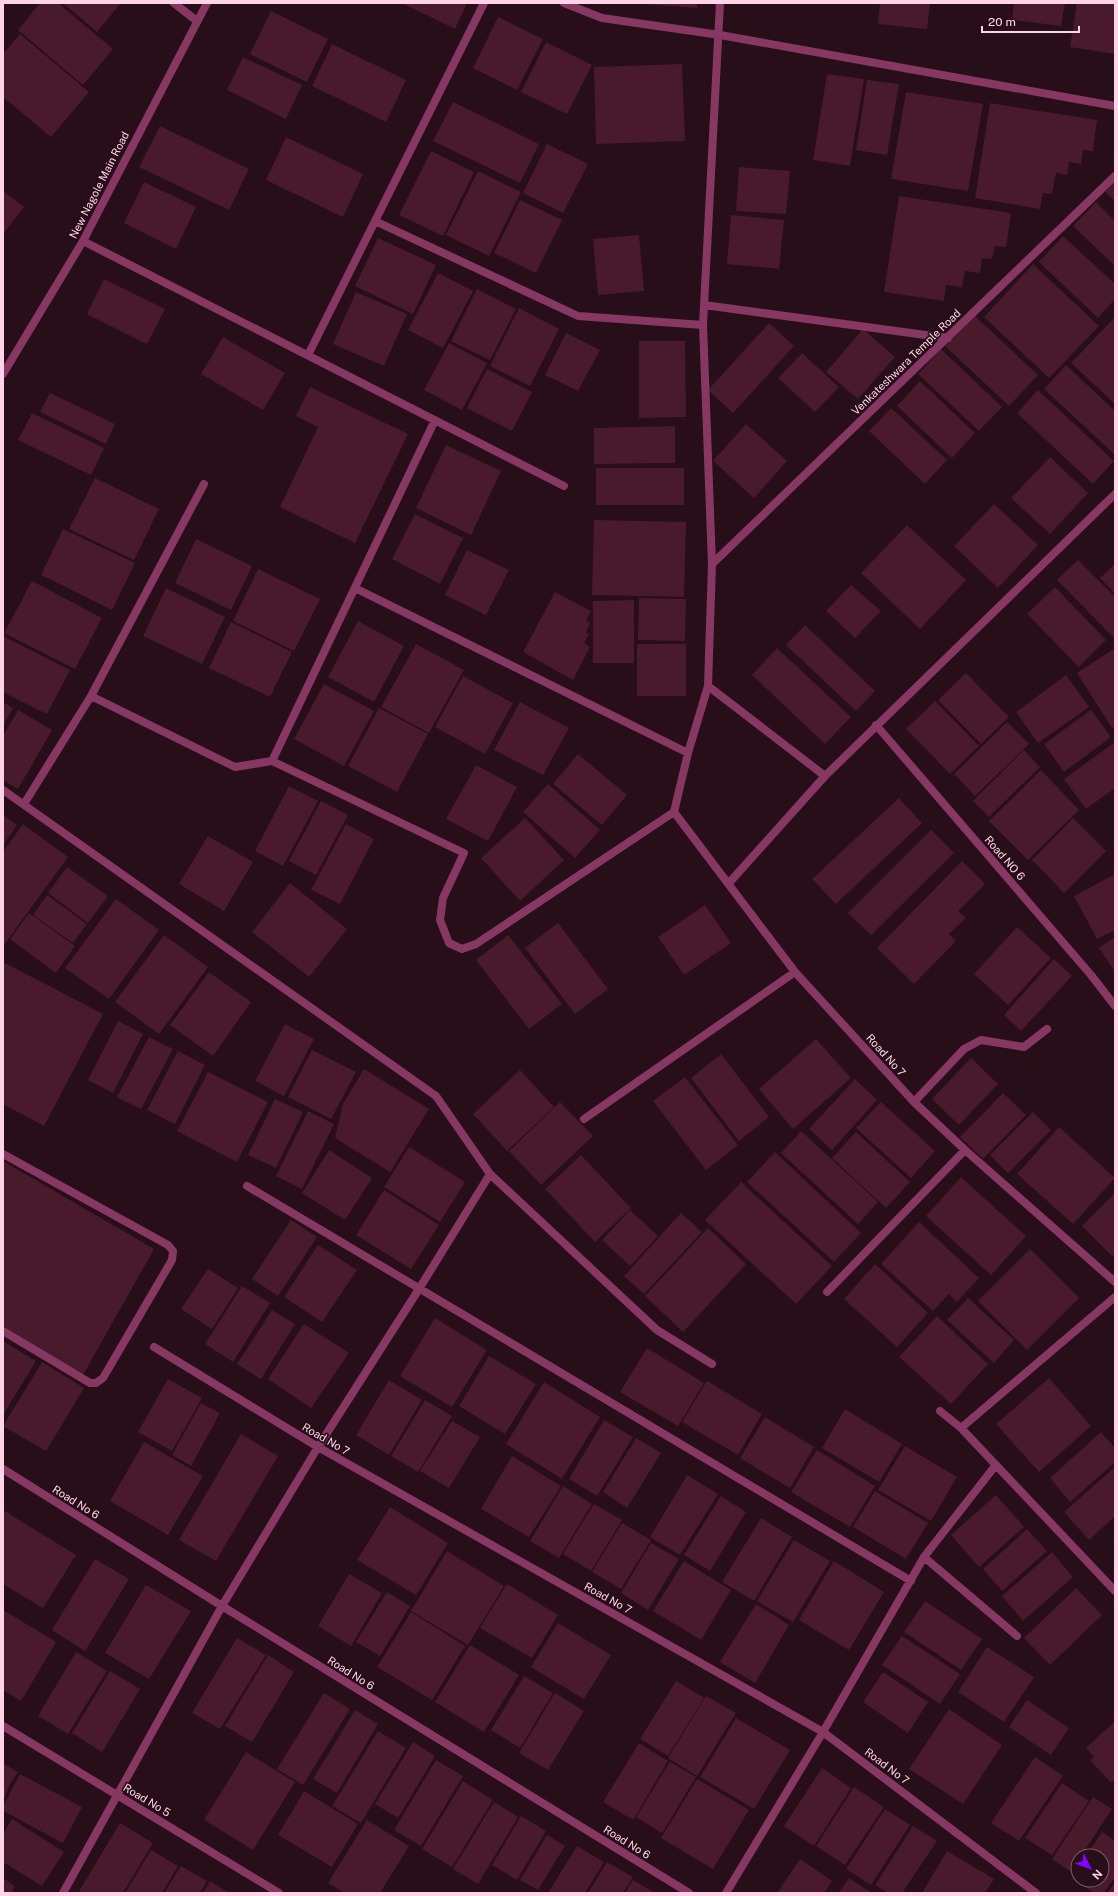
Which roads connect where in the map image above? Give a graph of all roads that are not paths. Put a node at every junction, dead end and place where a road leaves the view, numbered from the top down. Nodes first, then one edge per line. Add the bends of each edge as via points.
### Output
1 (174, 3) edge
2 (206, 3) edge
3 (484, 3) edge
4 (564, 3) edge
5 (720, 3) edge
6 (197, 21) junction
7 (720, 34) junction
8 (1115, 106) edge
9 (1115, 176) edge
10 (375, 221) junction
11 (83, 241) junction
12 (704, 305) junction
13 (703, 325) junction
14 (948, 338) junction
15 (308, 356) junction
16 (3, 374) edge
17 (435, 420) junction
18 (204, 484) dead end
19 (564, 486) dead end
20 (1115, 494) edge
21 (712, 564) junction
22 (355, 588) junction
23 (708, 686) junction
24 (91, 696) junction
25 (876, 725) junction
26 (688, 753) junction
27 (272, 761) junction
28 (825, 776) junction
29 (3, 790) edge
30 (24, 804) junction
31 (674, 812) junction
32 (729, 883) junction
33 (795, 972) junction
34 (1115, 1006) edge
35 (1047, 1029) dead end
36 (914, 1102) junction
37 (584, 1119) dead end
38 (965, 1150) junction
39 (3, 1154) edge
40 (490, 1174) junction
41 (247, 1186) dead end
42 (1115, 1282) edge
43 (419, 1289) junction
44 (827, 1292) dead end
45 (1115, 1296) edge
46 (3, 1331) edge
47 (154, 1347) dead end
48 (712, 1364) dead end
49 (940, 1411) dead end
50 (961, 1428) junction
51 (318, 1447) junction
52 (996, 1466) junction
53 (3, 1469) edge
54 (924, 1557) junction
55 (911, 1581) junction
56 (1115, 1590) edge
57 (222, 1606) junction
58 (1017, 1636) dead end
59 (3, 1726) edge
60 (823, 1732) junction
61 (118, 1795) junction
62 (63, 1893) edge
63 (279, 1893) edge
64 (689, 1893) edge
65 (726, 1893) edge
66 (1036, 1893) edge

1 - 6 street
2 - 6 street, New Nagole Main Road
3 - 10 street
4 - 7 street via 602,18
5 - 7 street
6 - 11 street, New Nagole Main Road
7 - 8 street
7 - 12 street
9 - 14 street, Venkateshwara Temple Road
10 - 13 street via 578,316
10 - 15 street
11 - 15 street
11 - 16 street, New Nagole Main Road
12 - 13 street
12 - 14 street
13 - 21 street
14 - 21 street, Venkateshwara Temple Road
15 - 17 street
17 - 19 street
17 - 22 street
18 - 24 street
20 - 25 street
21 - 23 street
22 - 26 street
22 - 27 street
23 - 26 street
23 - 28 street
24 - 27 street via 235,767
24 - 30 street
25 - 28 street
25 - 34 street, Road NO 6
26 - 31 street
27 - 31 street via 464,853 443,898 440,920 449,943 462,949 476,944
28 - 32 street
29 - 30 street
30 - 40 street via 436,1096
31 - 32 street, Road No 7
32 - 33 street, Road No 7
33 - 36 street, Road No 7
33 - 37 street
35 - 36 street via 1024,1047 981,1040 964,1049
36 - 38 street, Road No 7
38 - 42 street, Road No 7
38 - 44 street
39 - 46 street via 168,1245 173,1251 172,1260 103,1378 96,1383 90,1383
40 - 43 street
40 - 48 street via 657,1330
41 - 43 street
43 - 51 street
43 - 55 street
45 - 50 street
47 - 51 street, Road No 7
49 - 50 street
50 - 52 street
51 - 57 street
51 - 60 street, Road No 7
52 - 54 street
52 - 56 street
53 - 57 street, Road No 6
54 - 55 street
54 - 58 street
55 - 60 street
57 - 61 street
57 - 64 street, Road No 6
59 - 61 street, Road No 5
60 - 65 street
60 - 66 street, Road No 7
61 - 62 street
61 - 63 street, Road No 5

